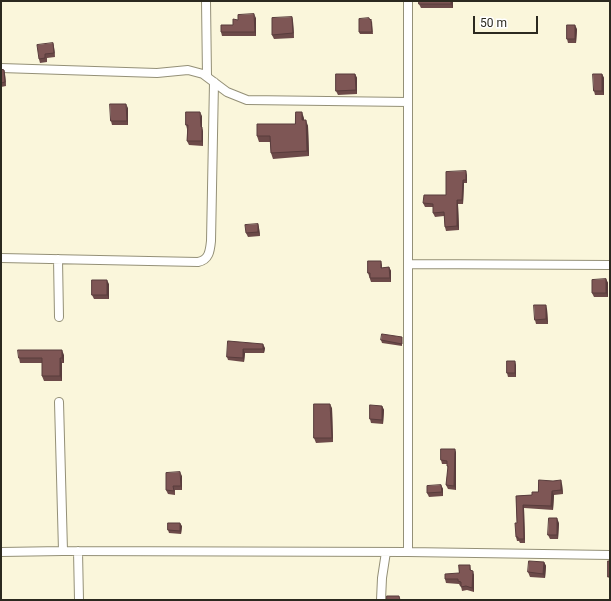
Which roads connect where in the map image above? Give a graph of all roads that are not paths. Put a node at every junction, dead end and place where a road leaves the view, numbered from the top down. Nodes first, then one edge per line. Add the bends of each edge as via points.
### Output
1 (206, 1) edge
2 (408, 1) edge
3 (1, 68) edge
4 (207, 76) junction
5 (214, 82) junction
6 (408, 102) junction
7 (1, 258) edge
8 (58, 259) junction
9 (408, 264) junction
10 (610, 265) edge
11 (59, 317) dead end
12 (59, 402) dead end
13 (63, 551) junction
14 (78, 551) junction
15 (1, 552) edge
16 (386, 552) junction
17 (408, 552) junction
18 (610, 555) edge
19 (79, 600) edge
20 (381, 600) edge

1 - 4 street
2 - 6 street
3 - 4 street via 160,73 188,70
4 - 5 street
5 - 6 street via 227,92 247,100
5 - 8 street via 211,241 205,259 198,262
6 - 9 street
7 - 8 street
8 - 11 street
9 - 10 street
9 - 17 street
12 - 13 street
13 - 14 street
13 - 15 street
14 - 16 street
14 - 19 street
16 - 17 street
16 - 20 street
17 - 18 street

